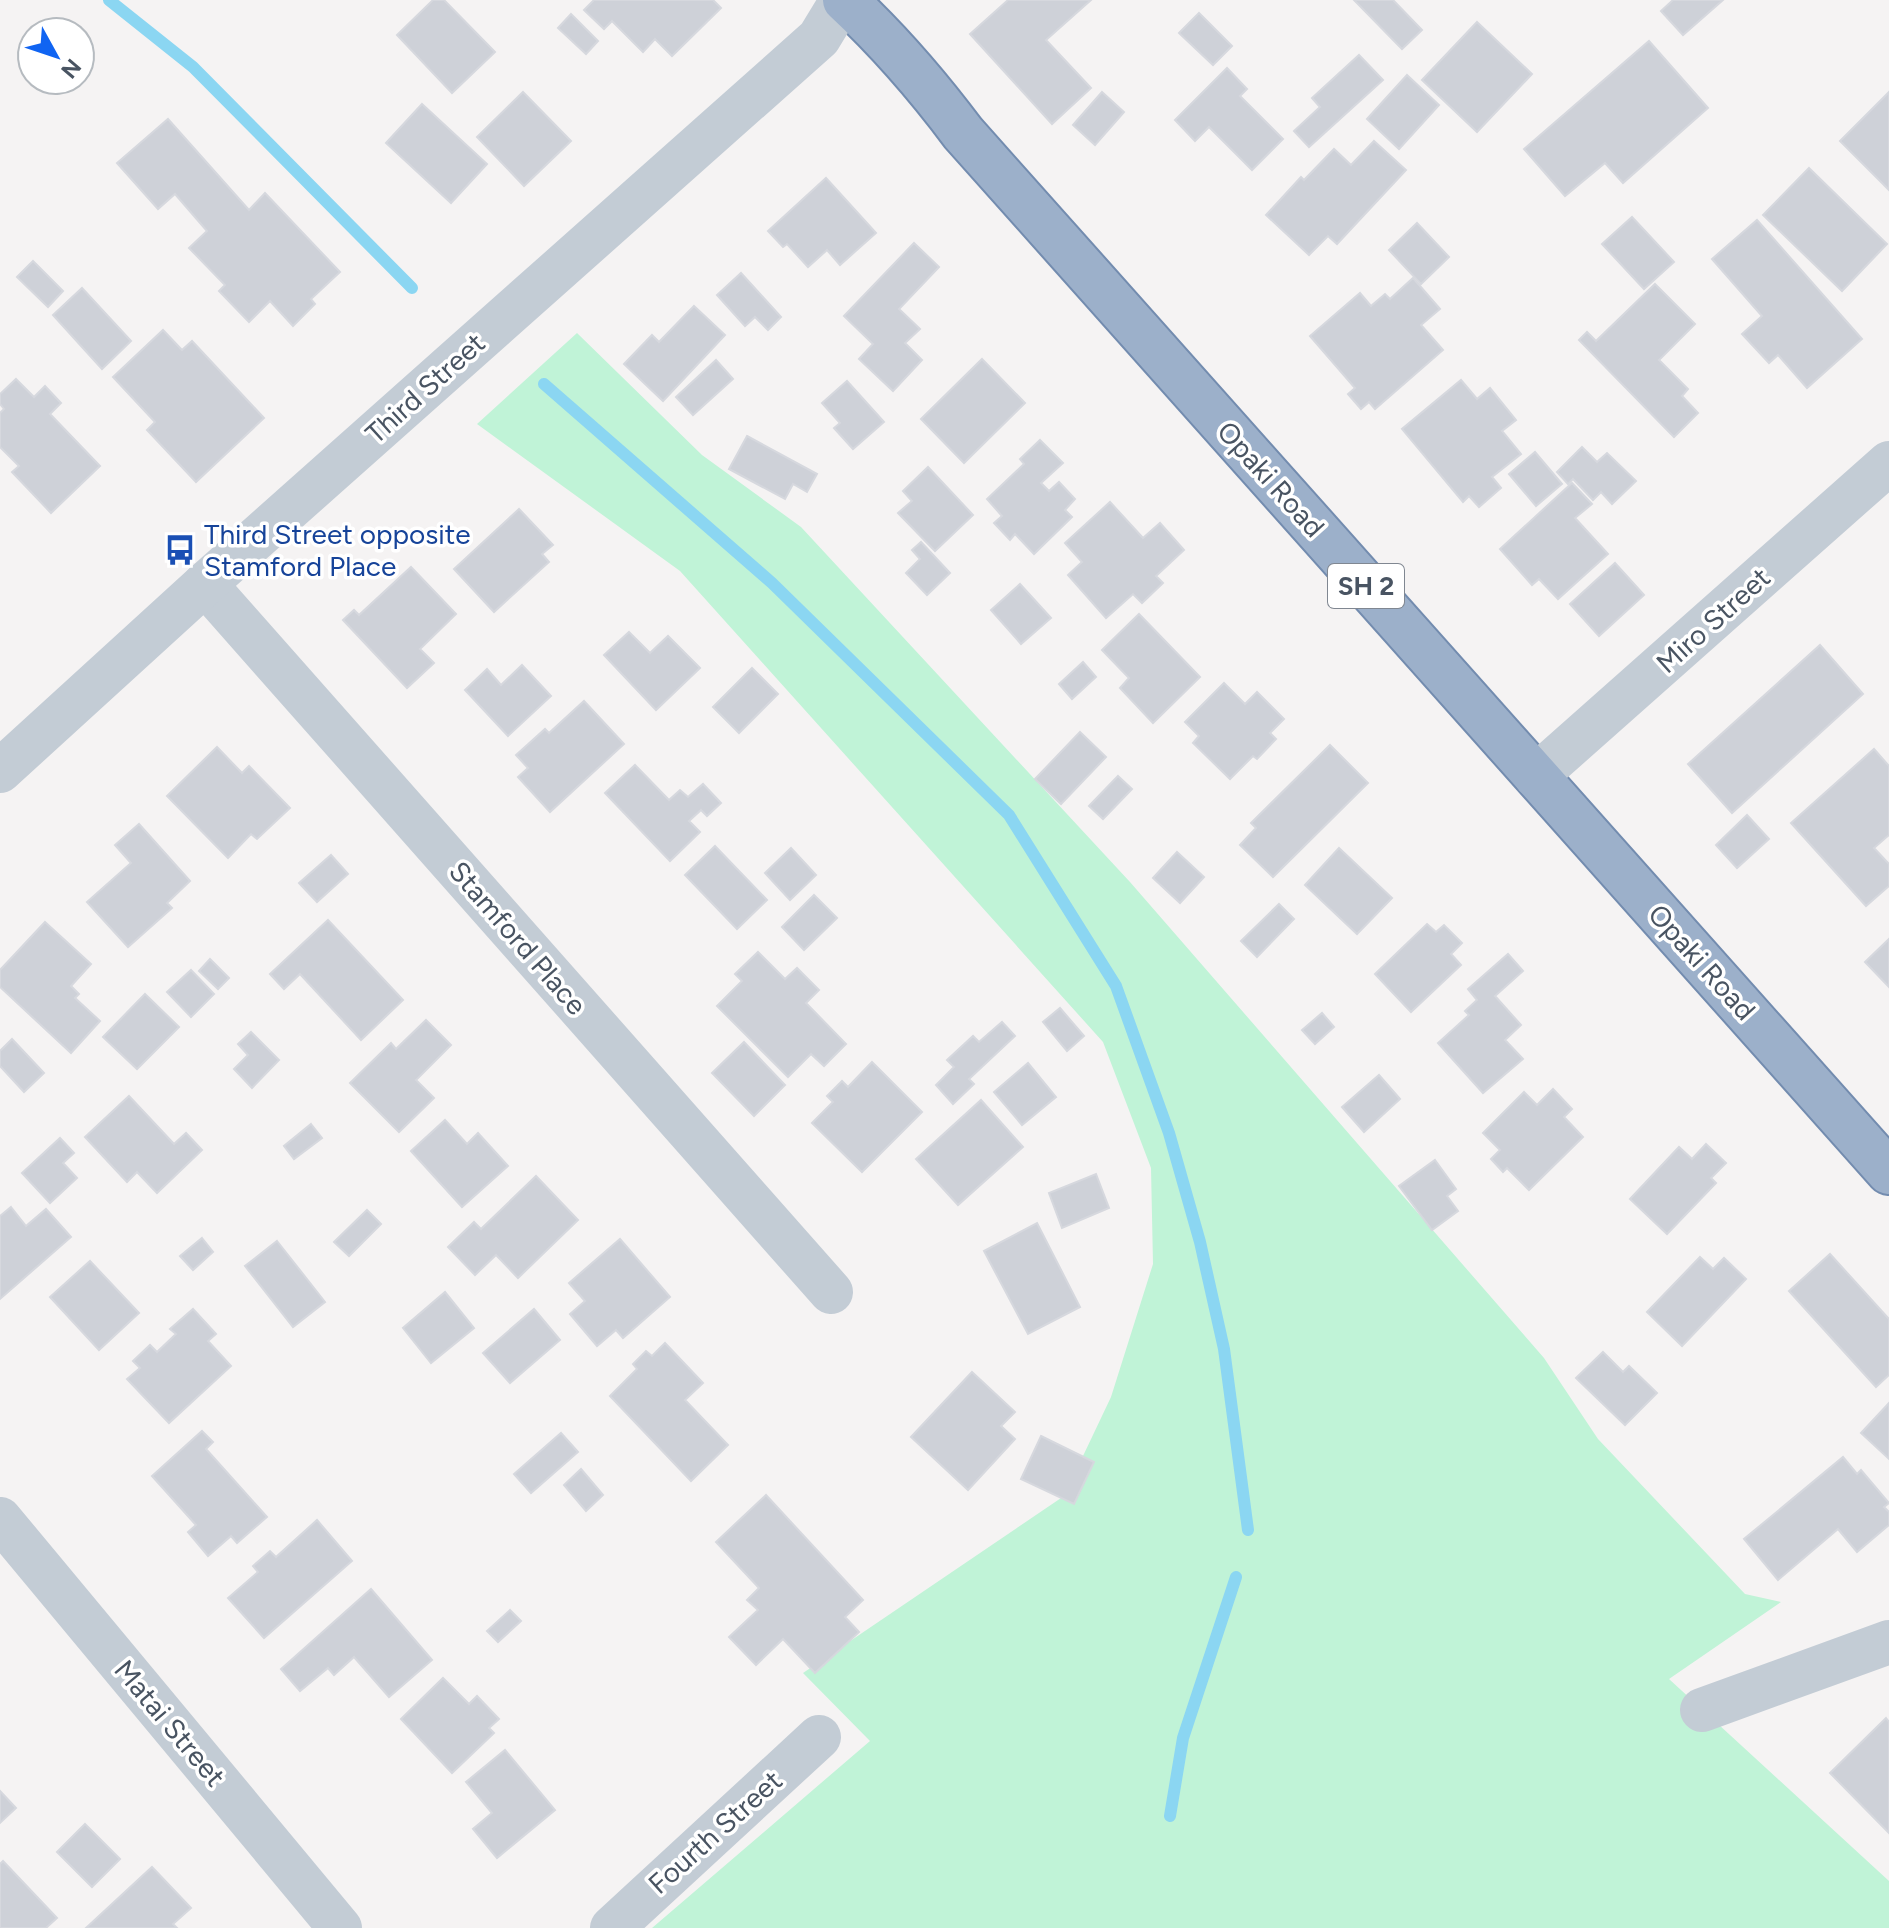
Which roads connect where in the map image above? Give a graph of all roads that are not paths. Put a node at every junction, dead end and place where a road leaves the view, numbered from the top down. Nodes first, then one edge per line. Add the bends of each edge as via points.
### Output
1 (844, 0) edge
2 (1889, 463) edge
3 (205, 584) junction
4 (0, 771) edge
5 (1536, 776) junction
6 (1889, 1172) edge
7 (831, 1292) dead end
8 (0, 1519) edge
9 (1889, 1642) edge
10 (1702, 1710) dead end
11 (819, 1737) dead end
12 (340, 1928) edge
13 (612, 1928) edge

1 - 3 street, Third Street via 819,38
1 - 5 highway, Opaki Road / SH 2 via 929,87 963,133
2 - 5 street, Miro Street
3 - 4 street, Third Street
3 - 7 street, Stamford Place
5 - 6 highway, Opaki Road / SH 2
8 - 12 street, Matai Street
9 - 10 street
11 - 13 street, Fourth Street

